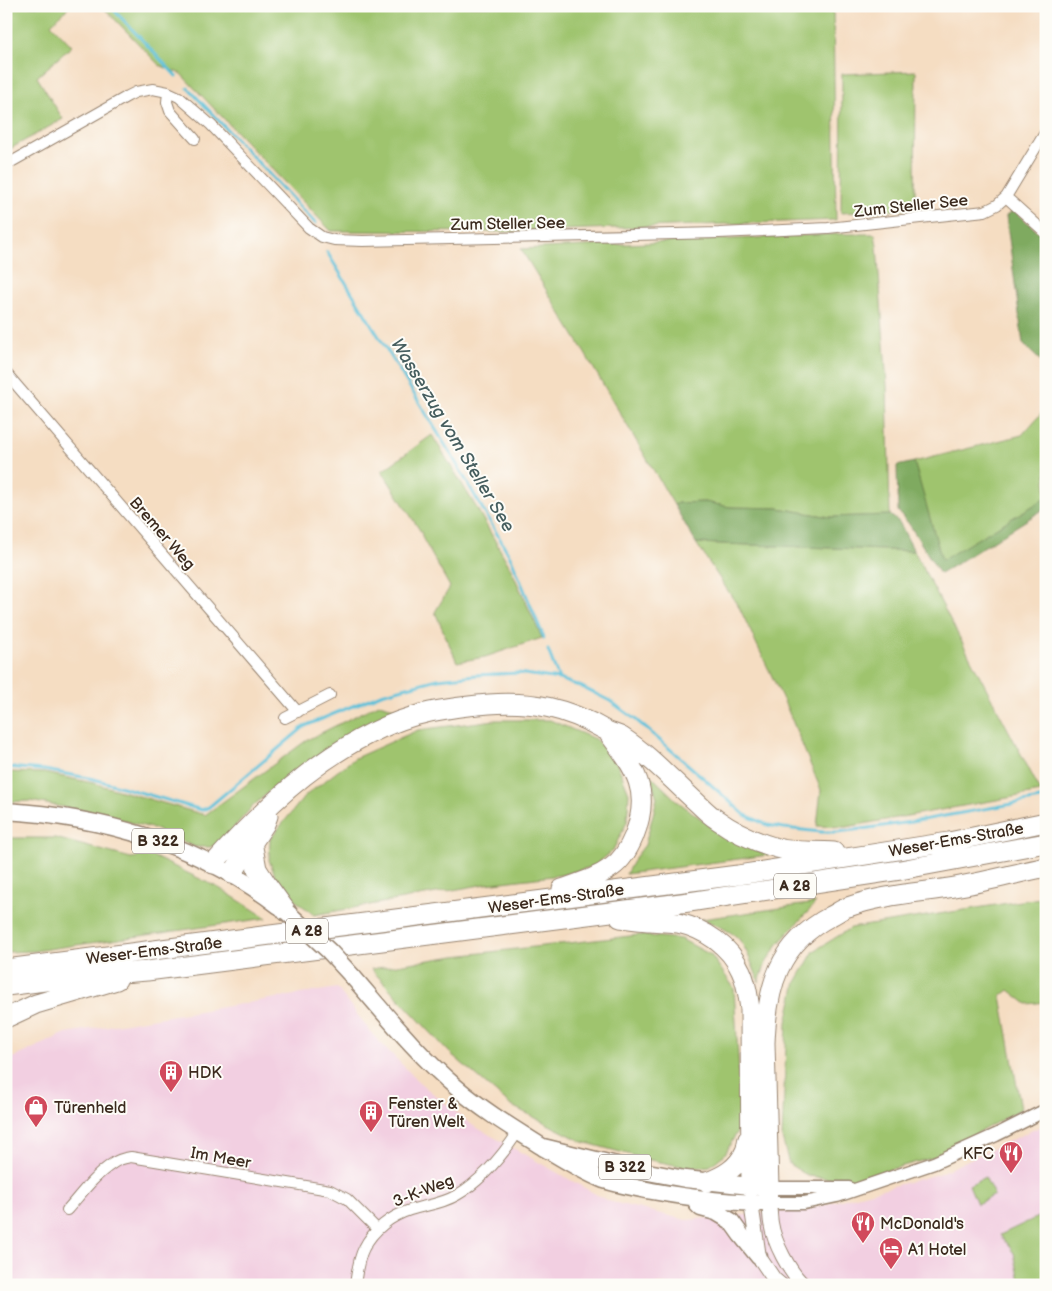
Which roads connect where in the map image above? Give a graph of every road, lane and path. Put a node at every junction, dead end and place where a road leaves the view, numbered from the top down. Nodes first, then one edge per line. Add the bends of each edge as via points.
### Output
1 (168, 92) junction
2 (1046, 131) edge
3 (195, 138) dead end
4 (6, 165) edge
5 (1006, 197) junction
6 (1046, 233) edge
7 (6, 373) edge
8 (330, 695) dead end
9 (298, 712) junction
10 (284, 718) dead end
11 (607, 731) junction
12 (273, 803) junction
13 (6, 811) edge
14 (1046, 822) edge
15 (252, 842) junction
16 (1046, 843) edge
17 (865, 856) junction
18 (213, 864) junction
19 (1046, 867) edge
20 (232, 874) junction
21 (520, 903) junction
22 (287, 912) junction
23 (587, 915) junction
24 (6, 957) edge
25 (64, 962) junction
26 (6, 969) edge
27 (147, 971) junction
28 (6, 986) edge
29 (6, 1018) edge
30 (1046, 1110) edge
31 (518, 1132) junction
32 (752, 1134) junction
33 (543, 1147) junction
34 (707, 1182) junction
35 (760, 1195) junction
36 (690, 1198) junction
37 (67, 1210) dead end
38 (377, 1229) junction
39 (759, 1257) junction
40 (355, 1285) edge
41 (781, 1285) edge
42 (803, 1285) edge

1 - 3 street via 170,111
1 - 4 street, Zum Steller See via 153,89 136,92
1 - 5 street, Zum Steller See via 179,96 211,125 309,228 334,240 828,228 985,211
2 - 5 street, Zum Steller See
5 - 6 street
7 - 9 street, Bremer Weg
8 - 9 street
9 - 10 street
11 - 12 highway via 580,716 545,706 502,703 435,711 368,734 329,757
11 - 17 highway via 635,746 715,819 744,836 779,848
11 - 21 highway via 630,762 642,794 641,813 630,845 612,867 596,876
12 - 15 highway
12 - 18 highway
13 - 18 main road, B 322 via 101,824 159,841
14 - 17 highway, Weser-Ems-Straße / A 28
15 - 20 highway
15 - 22 highway via 257,869
16 - 23 highway, Weser-Ems-Straße / A 28 via 790,887
17 - 21 highway, Weser-Ems-Straße / A 28
18 - 20 main road, B 322
19 - 35 highway via 960,886 884,897 847,907 818,922 790,949 771,987 766,1020
20 - 22 main road, B 322
21 - 25 highway, Weser-Ems-Straße / A 28
22 - 31 main road, B 322, bridge via 329,950 443,1075
23 - 27 highway, Weser-Ems-Straße / A 28
23 - 32 highway via 679,924 695,928 728,950 742,971 750,1009
24 - 25 highway
25 - 26 highway
27 - 28 highway
27 - 29 highway via 36,1004
30 - 35 street via 934,1163 859,1188
31 - 33 main road, B 322
31 - 38 street, 3-K-Weg via 472,1186 438,1204 394,1217
32 - 34 highway via 735,1168
32 - 35 highway
33 - 34 main road, B 322 via 637,1170
33 - 36 main road, B 322 via 606,1180
34 - 35 main road, B 322
35 - 36 main road, B 322
35 - 39 main road
35 - 42 main road via 788,1266
36 - 39 main road via 701,1208 731,1221
37 - 38 street, Im Meer via 112,1163 131,1157 330,1190 347,1199
38 - 40 street, 3-K-Weg via 364,1247
39 - 41 main road

